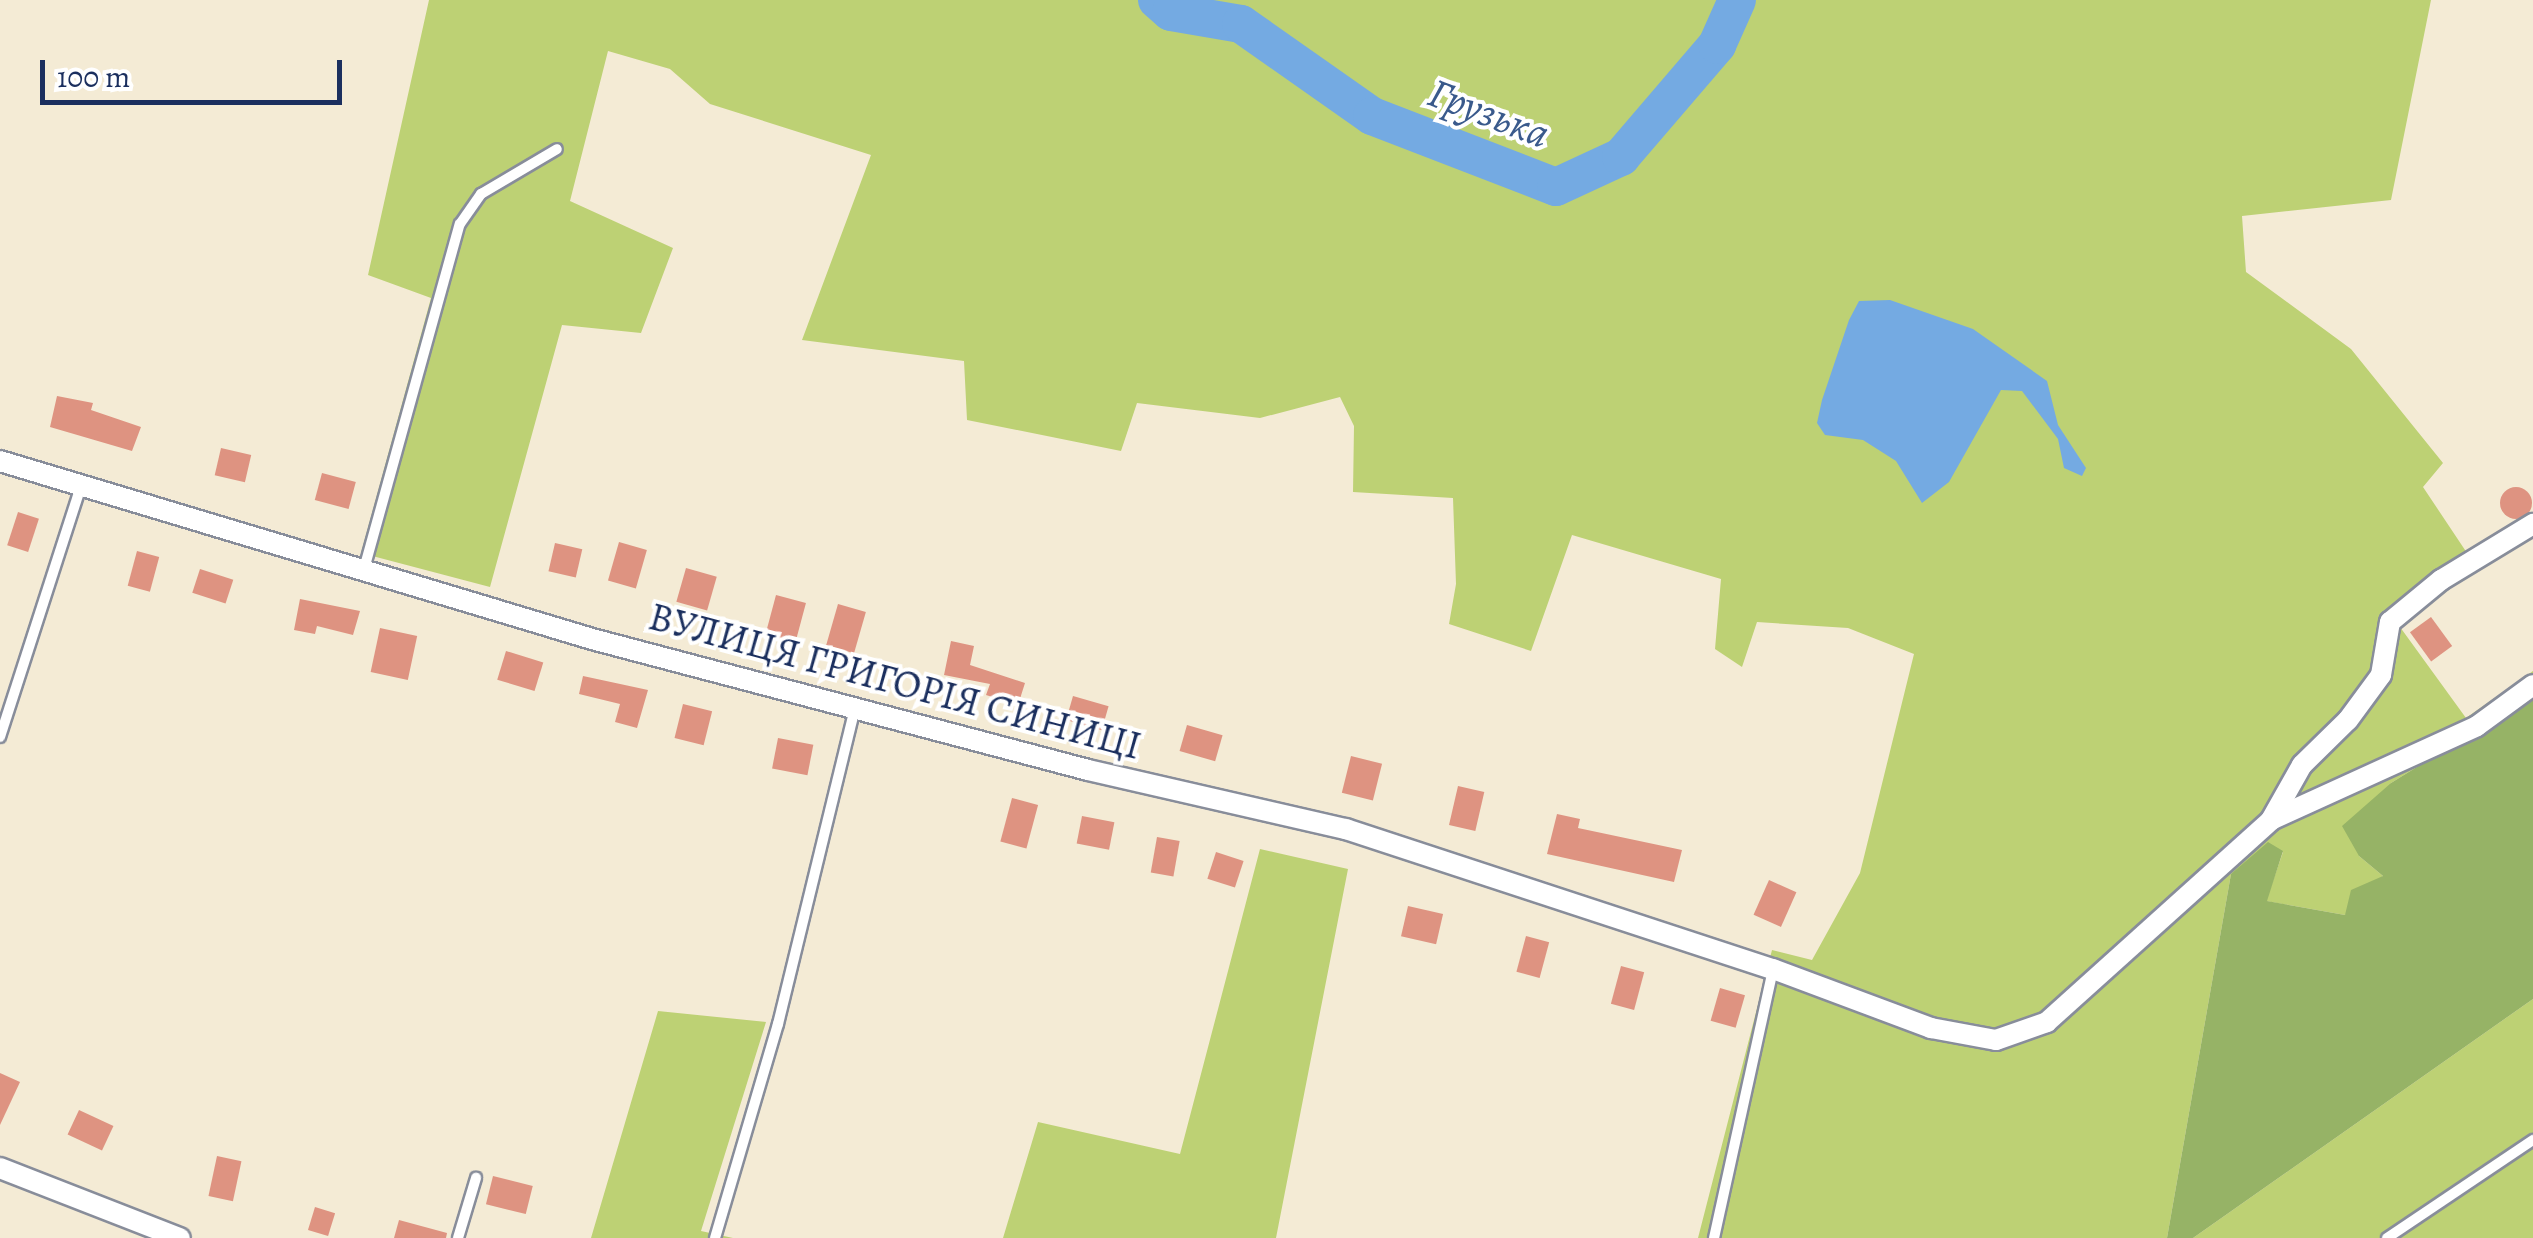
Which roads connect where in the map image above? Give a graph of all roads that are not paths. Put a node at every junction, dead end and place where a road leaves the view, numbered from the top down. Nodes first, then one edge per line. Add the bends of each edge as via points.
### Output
1 (558, 149) dead end
2 (0, 461) edge
3 (80, 490) junction
4 (2533, 524) edge
5 (364, 569) junction
6 (2533, 686) edge
7 (855, 706) junction
8 (0, 737) edge
9 (2271, 820) junction
10 (1773, 969) junction
11 (2533, 1140) edge
12 (0, 1168) edge
13 (476, 1178) dead end
14 (180, 1238) edge
15 (458, 1238) edge
16 (715, 1238) edge
17 (1714, 1238) edge
18 (2387, 1238) edge

1 - 5 lane via 481,194 460,224
2 - 3 street, ВУЛИЦЯ ГРИГОРІЯ СИНИЦІ
3 - 5 street, ВУЛИЦЯ ГРИГОРІЯ СИНИЦІ
3 - 8 lane
4 - 9 street via 2441,580 2390,622 2380,675 2348,720 2302,765
5 - 7 street, ВУЛИЦЯ ГРИГОРІЯ СИНИЦІ via 592,639
6 - 9 street via 2477,726
7 - 10 street, ВУЛИЦЯ ГРИГОРІЯ СИНИЦІ via 1088,770 1346,828
7 - 16 lane via 778,1024
9 - 10 street, ВУЛИЦЯ ГРИГОРІЯ СИНИЦІ via 2048,1022 1996,1040 1931,1028
10 - 17 lane
11 - 18 lane
12 - 14 street
13 - 15 lane

